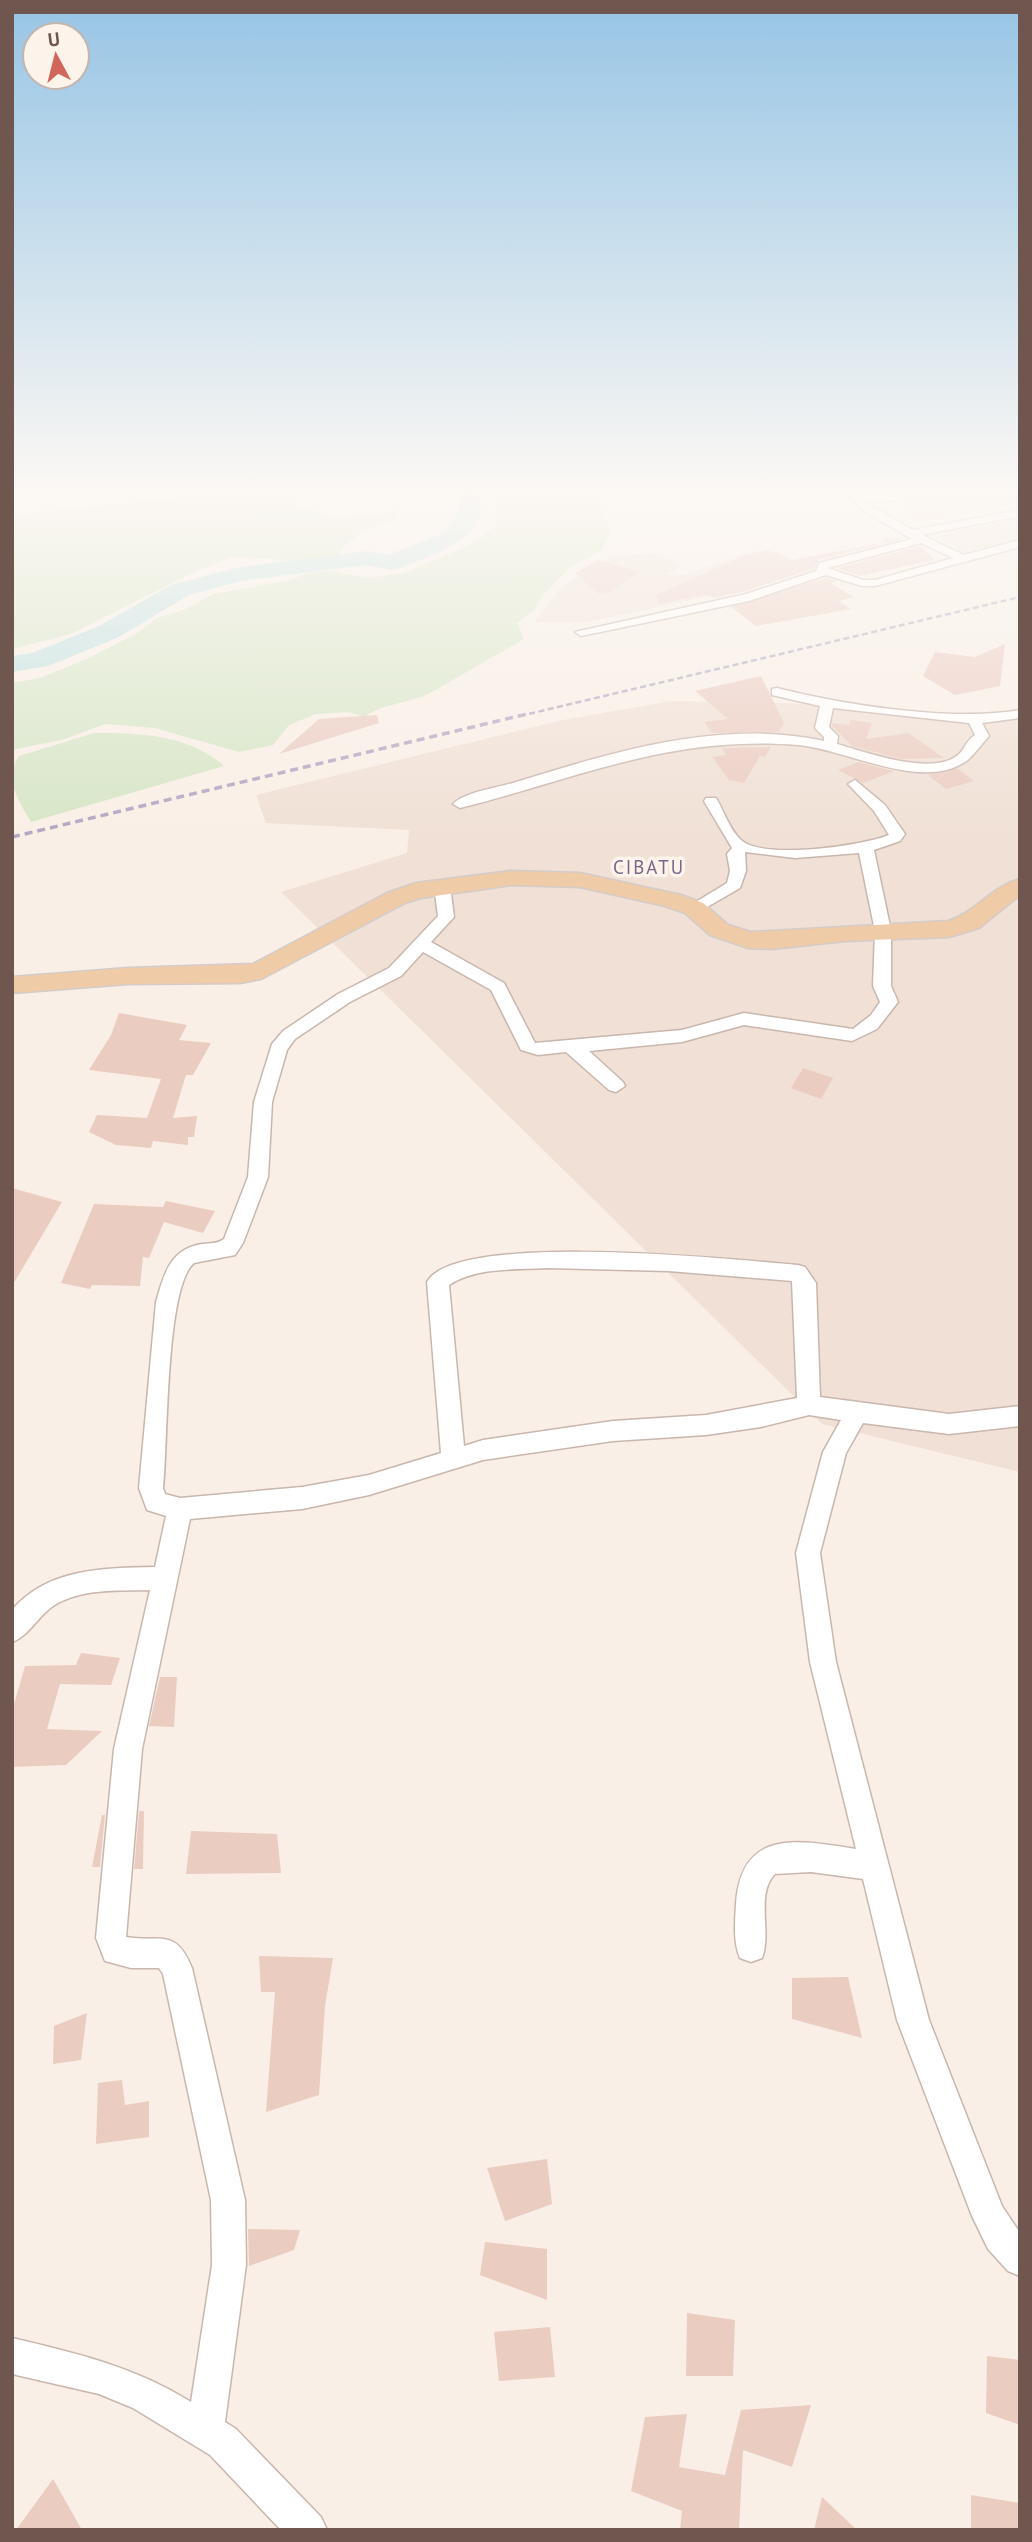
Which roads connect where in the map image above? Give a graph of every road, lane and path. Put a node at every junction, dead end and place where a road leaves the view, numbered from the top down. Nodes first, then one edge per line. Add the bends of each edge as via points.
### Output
1 (702, 607) edge
2 (581, 632) dead end
3 (777, 692) dead end
4 (827, 703) junction
5 (1020, 714) edge
6 (974, 720) junction
7 (830, 745) junction
8 (855, 784) dead end
9 (711, 801) dead end
10 (460, 804) dead end
11 (741, 847) junction
12 (866, 848) junction
13 (442, 886) junction
14 (1020, 886) edge
15 (694, 908) junction
16 (883, 931) junction
17 (422, 944) junction
18 (12, 985) edge
19 (569, 1047) junction
20 (616, 1086) dead end
21 (809, 1405) junction
22 (856, 1414) junction
23 (1020, 1416) edge
24 (453, 1458) junction
25 (180, 1509) junction
26 (165, 1578) junction
27 (12, 1630) edge
28 (873, 1866) junction
29 (751, 1947) dead end
30 (1020, 2259) edge
31 (12, 2357) edge
32 (205, 2432) junction
33 (307, 2530) edge

1 - 2 street
3 - 4 street
4 - 6 street
4 - 7 street via 822,728 831,736
5 - 6 street
6 - 7 street via 982,736 951,763 913,768
7 - 10 street via 760,737 649,748
8 - 12 street via 880,808 897,834 892,841
9 - 11 street
11 - 12 street via 813,852
11 - 15 street via 735,854 738,878 734,885
12 - 16 street
13 - 15 main road via 562,878 650,894
13 - 17 street via 446,917
13 - 18 main road via 396,898 261,971
14 - 16 main road via 970,923 924,932
15 - 16 main road via 712,926 748,940
16 - 19 street via 882,986 889,1002 855,1036 744,1019 682,1036
17 - 19 street via 492,982 527,1046 544,1050
17 - 25 street via 386,978 352,992 284,1040 263,1102 258,1177 233,1244 221,1251 190,1255 173,1278 164,1309 150,1489 156,1502
19 - 20 street
21 - 22 street
21 - 24 street via 761,1417 613,1431
21 - 24 street via 805,1283 799,1273 560,1259 485,1266 446,1274 438,1282
22 - 23 street via 949,1424
22 - 28 street via 835,1452 808,1553 823,1662
24 - 25 street via 369,1485 302,1498
25 - 26 street
26 - 27 street via 73,1583 38,1600
26 - 32 street via 128,1748 111,1938 116,1950 167,1952 177,1968 229,2200 229,2265
28 - 29 street via 770,1858 758,1869 751,1903
28 - 30 street via 912,2020 989,2216
31 - 32 street via 99,2376 145,2394
32 - 33 street via 223,2441

